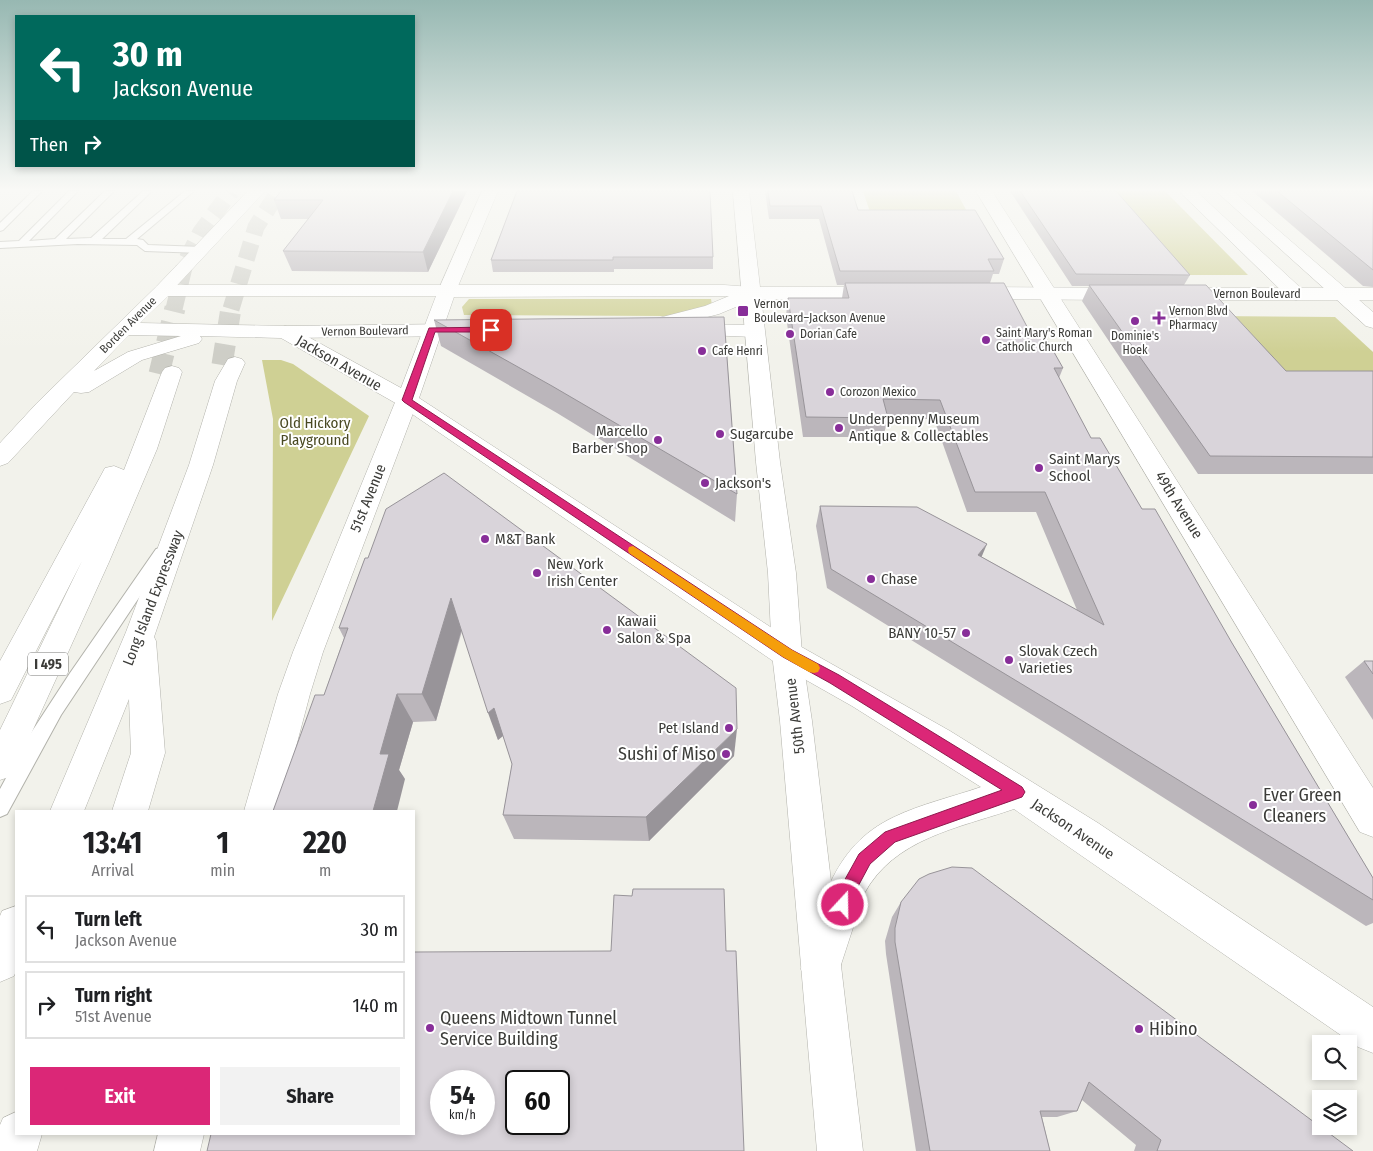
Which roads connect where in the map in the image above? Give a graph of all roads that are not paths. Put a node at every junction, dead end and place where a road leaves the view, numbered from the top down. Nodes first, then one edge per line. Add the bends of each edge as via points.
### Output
1 (143, 245) edge
2 (207, 245) edge
3 (467, 245) edge
4 (747, 245) edge
5 (1017, 245) edge
6 (1244, 245) edge
7 (1285, 245) edge
8 (202, 250) junction
9 (163, 290) junction
10 (447, 291) junction
11 (752, 293) junction
12 (893, 293) edge
13 (951, 293) edge
14 (1048, 294) junction
15 (1136, 294) edge
16 (1164, 294) edge
17 (1296, 294) junction
18 (1341, 294) junction
19 (1373, 294) edge
20 (1373, 322) edge
21 (124, 329) junction
22 (432, 330) junction
23 (482, 330) edge
24 (223, 331) junction
25 (754, 331) junction
26 (285, 332) junction
27 (228, 370) tunnel mouth
28 (407, 400) junction
29 (45, 408) junction
30 (0, 458) edge
31 (180, 525) junction
32 (141, 632) junction
33 (787, 654) junction
34 (0, 691) edge
35 (8, 769) edge
36 (1017, 792) junction
37 (0, 808) edge
38 (67, 810) edge
39 (130, 810) edge
40 (261, 810) edge
41 (1373, 820) edge
42 (15, 927) edge
43 (0, 962) edge
44 (821, 969) junction
45 (1373, 1032) edge
46 (19, 1135) edge
47 (181, 1135) edge
48 (14, 1151) edge
49 (177, 1151) edge
50 (840, 1151) edge

1 - 8 lane via 146,248
2 - 8 main road, Borden Avenue
3 - 10 main road, 51st Avenue
4 - 11 main road, 50th Avenue
5 - 14 main road, 49th Avenue
6 - 17 main road
7 - 18 main road
8 - 9 main road, Borden Avenue
9 - 10 main road
9 - 21 main road, Borden Avenue
10 - 11 main road via 724,290
10 - 22 main road, 51st Avenue
11 - 12 main road
11 - 25 main road, 50th Avenue
11 - 25 main road via 712,310 633,328
13 - 14 main road
14 - 15 main road
14 - 41 main road, 49th Avenue
16 - 17 main road, Vernon Boulevard
17 - 18 main road, Vernon Boulevard
18 - 19 main road, Vernon Boulevard
18 - 20 main road
21 - 24 main road, Vernon Boulevard
21 - 29 main road, Borden Avenue
22 - 23 main road, Vernon Boulevard
22 - 26 main road, Vernon Boulevard
22 - 28 main road, 51st Avenue
24 - 26 main road, Vernon Boulevard
24 - 29 main road via 135,356
25 - 33 main road, 50th Avenue via 782,574
26 - 28 main road, Jackson Avenue
27 - 31 main road, Long Island Expressway via 214,424
28 - 33 main road, Jackson Avenue
28 - 40 main road, 51st Avenue via 308,652
29 - 30 main road, Borden Avenue
31 - 32 main road, Long Island Expressway
31 - 35 lane via 93,653
32 - 38 main road, Long Island Expressway
32 - 39 main road via 148,753
33 - 36 main road, Jackson Avenue via 834,679
33 - 44 main road, 50th Avenue
34 - 35 main road, I 495 via 101,502 165,373 145,449
35 - 37 lane
36 - 44 main road via 907,829 876,848 865,859 848,889
36 - 45 main road, Jackson Avenue
42 - 43 main road
44 - 50 main road, 50th Avenue
46 - 48 main road
47 - 49 main road

